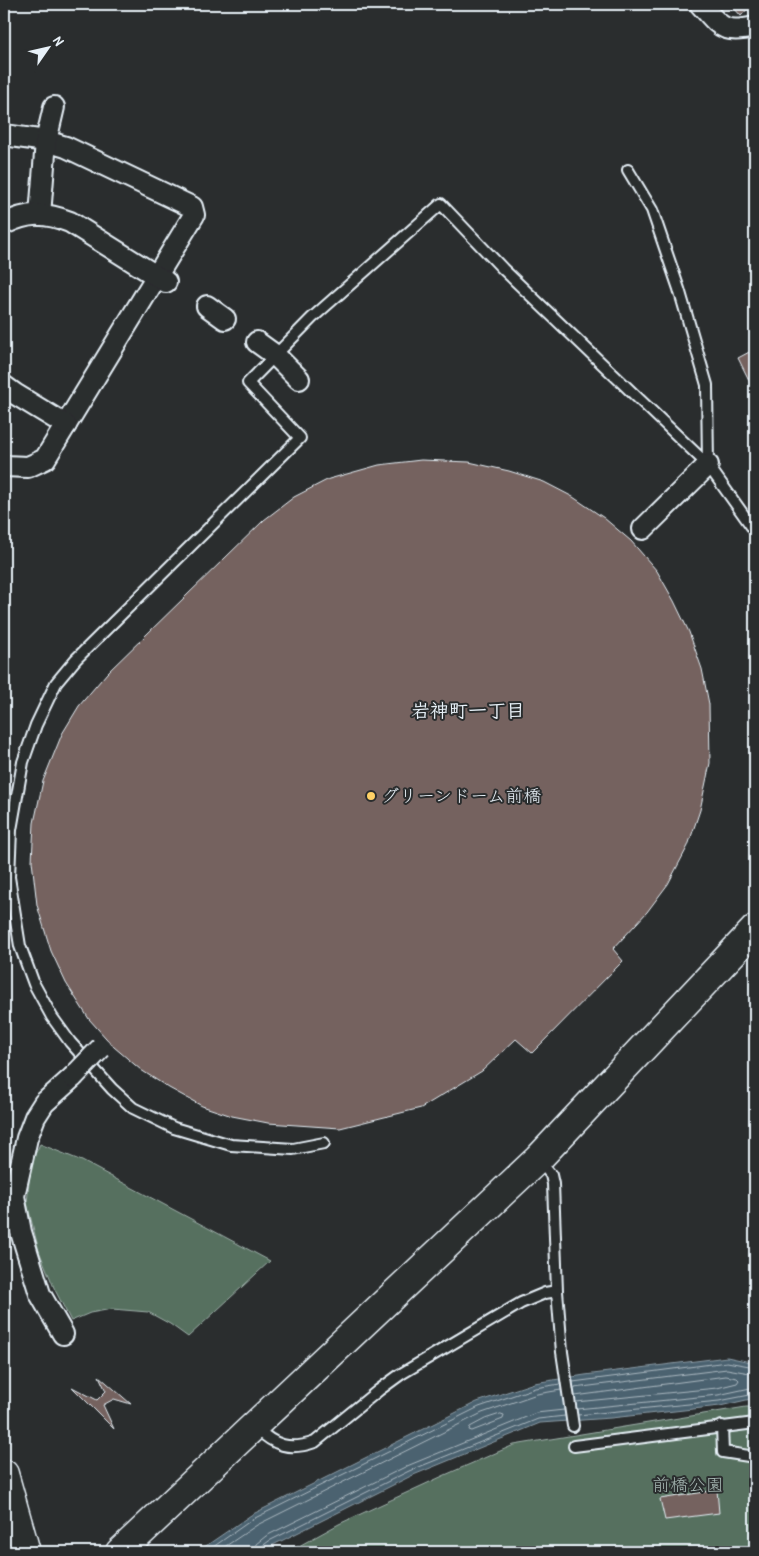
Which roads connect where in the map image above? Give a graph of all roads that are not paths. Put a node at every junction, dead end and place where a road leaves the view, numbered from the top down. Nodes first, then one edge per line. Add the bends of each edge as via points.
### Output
1 (700, 4) edge
2 (755, 27) edge
3 (54, 107) dead end
4 (4, 135) edge
5 (46, 141) junction
6 (628, 170) dead end
7 (40, 215) junction
8 (4, 224) edge
9 (162, 278) junction
10 (207, 306) dead end
11 (225, 318) dead end
12 (257, 342) dead end
13 (275, 355) junction
14 (299, 379) dead end
15 (4, 386) edge
16 (66, 424) junction
17 (4, 466) edge
18 (703, 469) junction
19 (643, 529) dead end
20 (755, 531) edge
21 (755, 929) edge
22 (101, 1048) dead end
23 (324, 1143) dead end
24 (538, 1159) junction
25 (557, 1291) junction
26 (63, 1334) dead end
27 (755, 1423) edge
28 (254, 1426) junction
29 (573, 1426) dead end
30 (722, 1426) junction
31 (574, 1446) dead end
32 (755, 1457) edge
33 (4, 1474) edge
34 (26, 1552) edge
35 (120, 1552) edge

1 - 2 street via 720,26 727,29
3 - 5 street
4 - 5 street
5 - 7 street
5 - 9 street via 66,147 192,207 194,215
6 - 18 lane via 652,210 707,385
7 - 8 street
7 - 9 street via 70,222
9 - 16 street
10 - 11 street
12 - 13 street
13 - 14 street
13 - 18 lane via 441,204
13 - 23 lane via 248,383 300,438 76,659 56,683 23,762 11,830 9,877 20,946 38,992 70,1042 133,1108 174,1128 231,1145 293,1149
15 - 16 street
16 - 17 street via 45,459 28,467
18 - 19 street
18 - 20 lane
21 - 24 street
22 - 26 street, bridge via 44,1103 35,1117 14,1196 40,1294
24 - 25 lane via 551,1175 553,1184
24 - 28 street
25 - 28 lane via 521,1303 396,1378 315,1442 304,1446 281,1445
25 - 29 lane
27 - 30 lane
28 - 35 street
30 - 31 lane
30 - 32 lane via 723,1452
33 - 34 street

